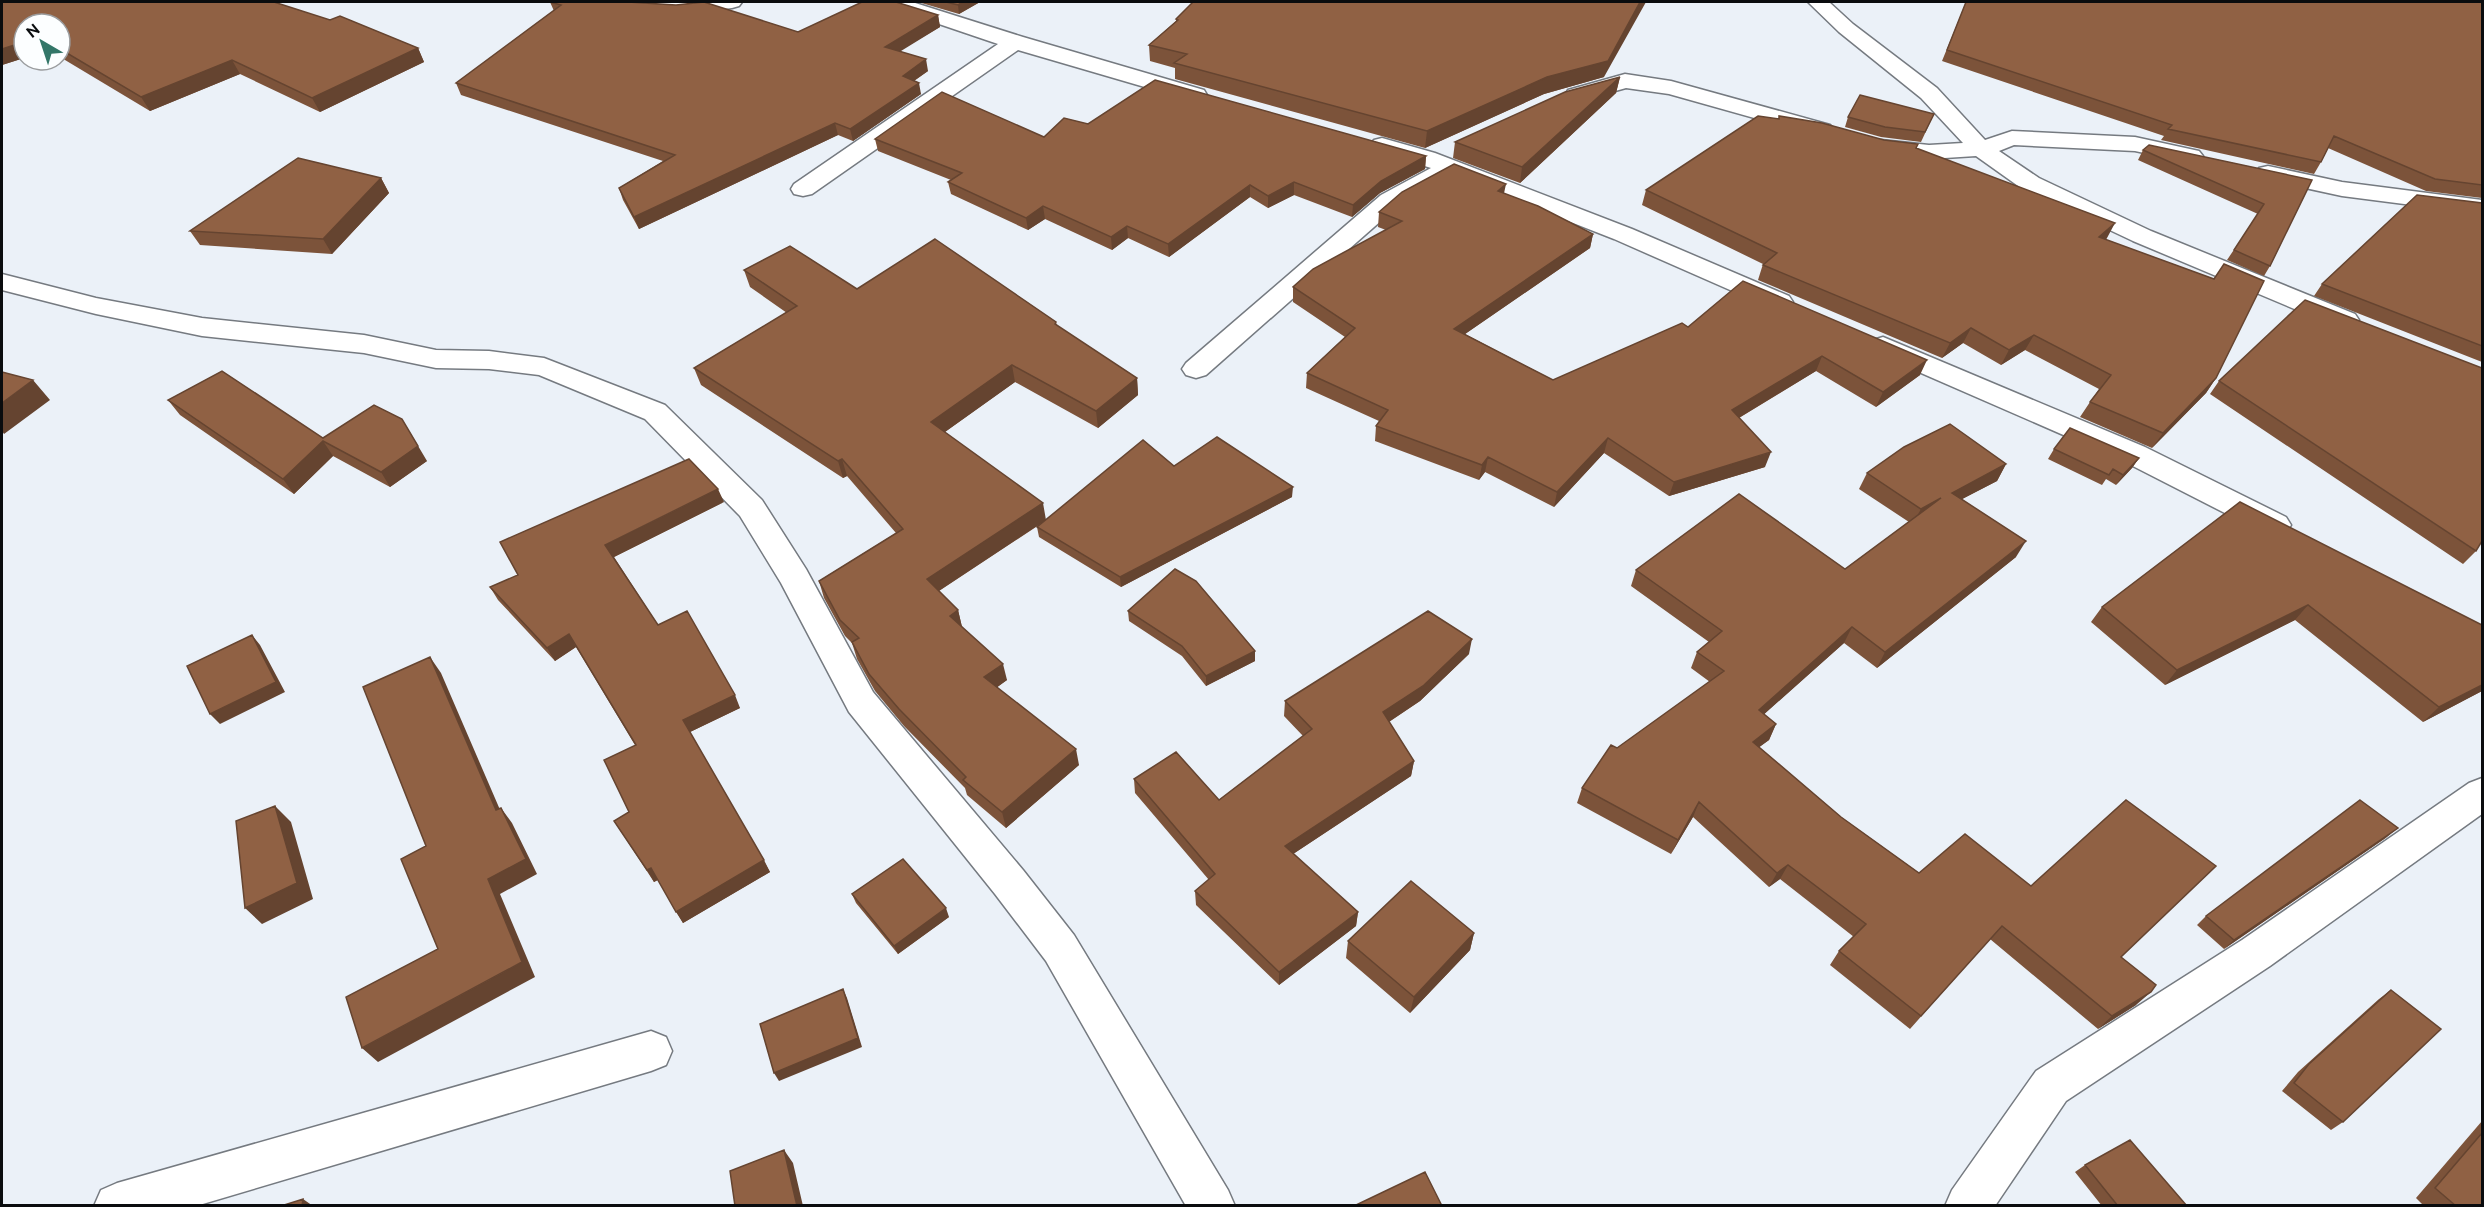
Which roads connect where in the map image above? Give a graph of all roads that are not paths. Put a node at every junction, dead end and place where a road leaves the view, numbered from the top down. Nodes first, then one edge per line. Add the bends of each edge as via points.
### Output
1 (601, 2) edge
2 (732, 2) edge
3 (893, 2) edge
4 (1818, 2) edge
5 (1015, 42) junction
6 (1216, 100) edge
7 (1553, 101) edge
8 (1360, 140) edge
9 (1981, 149) junction
10 (1445, 156) junction
11 (2216, 161) edge
12 (2250, 169) edge
13 (803, 189) dead end
14 (2482, 207) edge
15 (2, 282) edge
16 (1808, 313) edge
17 (2362, 327) edge
18 (1862, 337) edge
19 (1196, 369) dead end
20 (2292, 534) edge
21 (2482, 794) edge
22 (651, 1051) dead end
23 (117, 1206) edge
24 (1212, 1206) edge
25 (1968, 1206) edge

1 - 2 street via 680,8
3 - 5 street
4 - 9 street via 1929,93
5 - 6 street
5 - 13 street
7 - 9 street via 1625,81 1671,88 1879,146 1929,152
8 - 10 street
9 - 11 street via 2012,138 2135,144
9 - 17 street via 2030,183 2132,231
10 - 16 street
10 - 19 street
12 - 14 street via 2342,189
15 - 24 street via 202,327 364,344 436,359 544,367 656,412 751,508 795,578 861,702 1060,948
18 - 20 street via 2134,454
21 - 25 street via 2256,953 2050,1086
22 - 23 street

